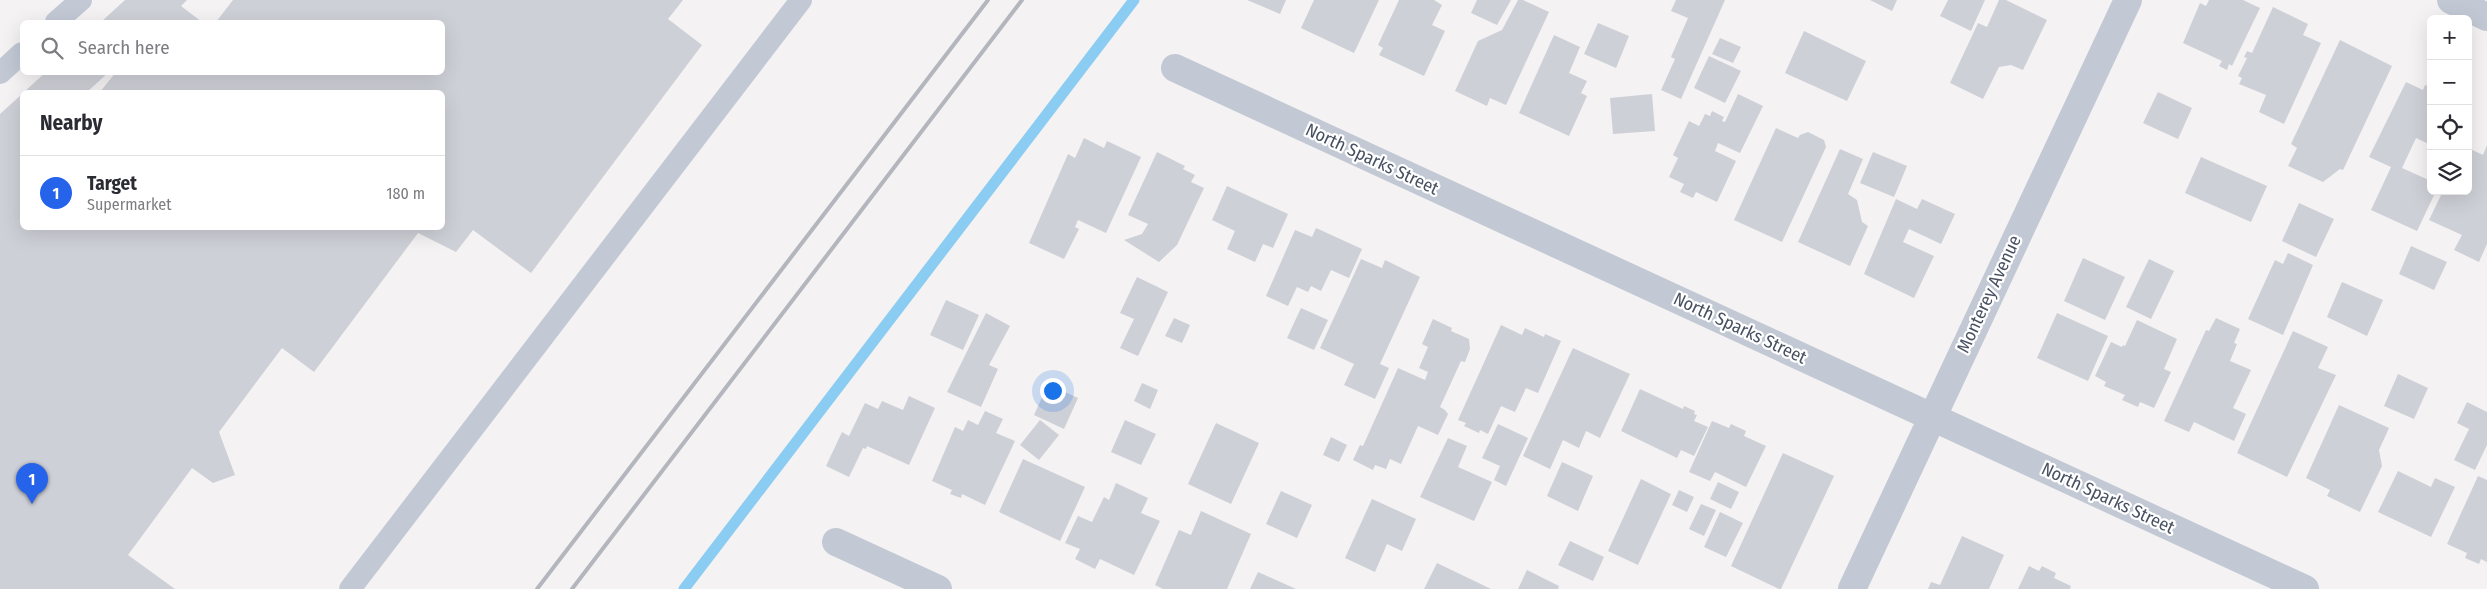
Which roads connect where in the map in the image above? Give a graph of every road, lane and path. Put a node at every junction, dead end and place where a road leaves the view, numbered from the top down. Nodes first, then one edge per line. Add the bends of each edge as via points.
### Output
1 (81, 0) edge
2 (801, 0) edge
3 (2128, 0) edge
4 (2451, 0) edge
5 (2487, 17) edge
6 (58, 20) edge
7 (20, 55) edge
8 (1176, 68) dead end
9 (0, 73) edge
10 (1932, 416) junction
11 (836, 542) dead end
12 (350, 589) edge
13 (938, 589) edge
14 (1852, 589) edge
15 (2305, 589) edge

1 - 6 lane
2 - 12 lane
3 - 10 street, Monterey Avenue
4 - 5 street
7 - 9 lane
8 - 10 street, North Sparks Street
10 - 14 street, Monterey Avenue
10 - 15 street, North Sparks Street
11 - 13 street

